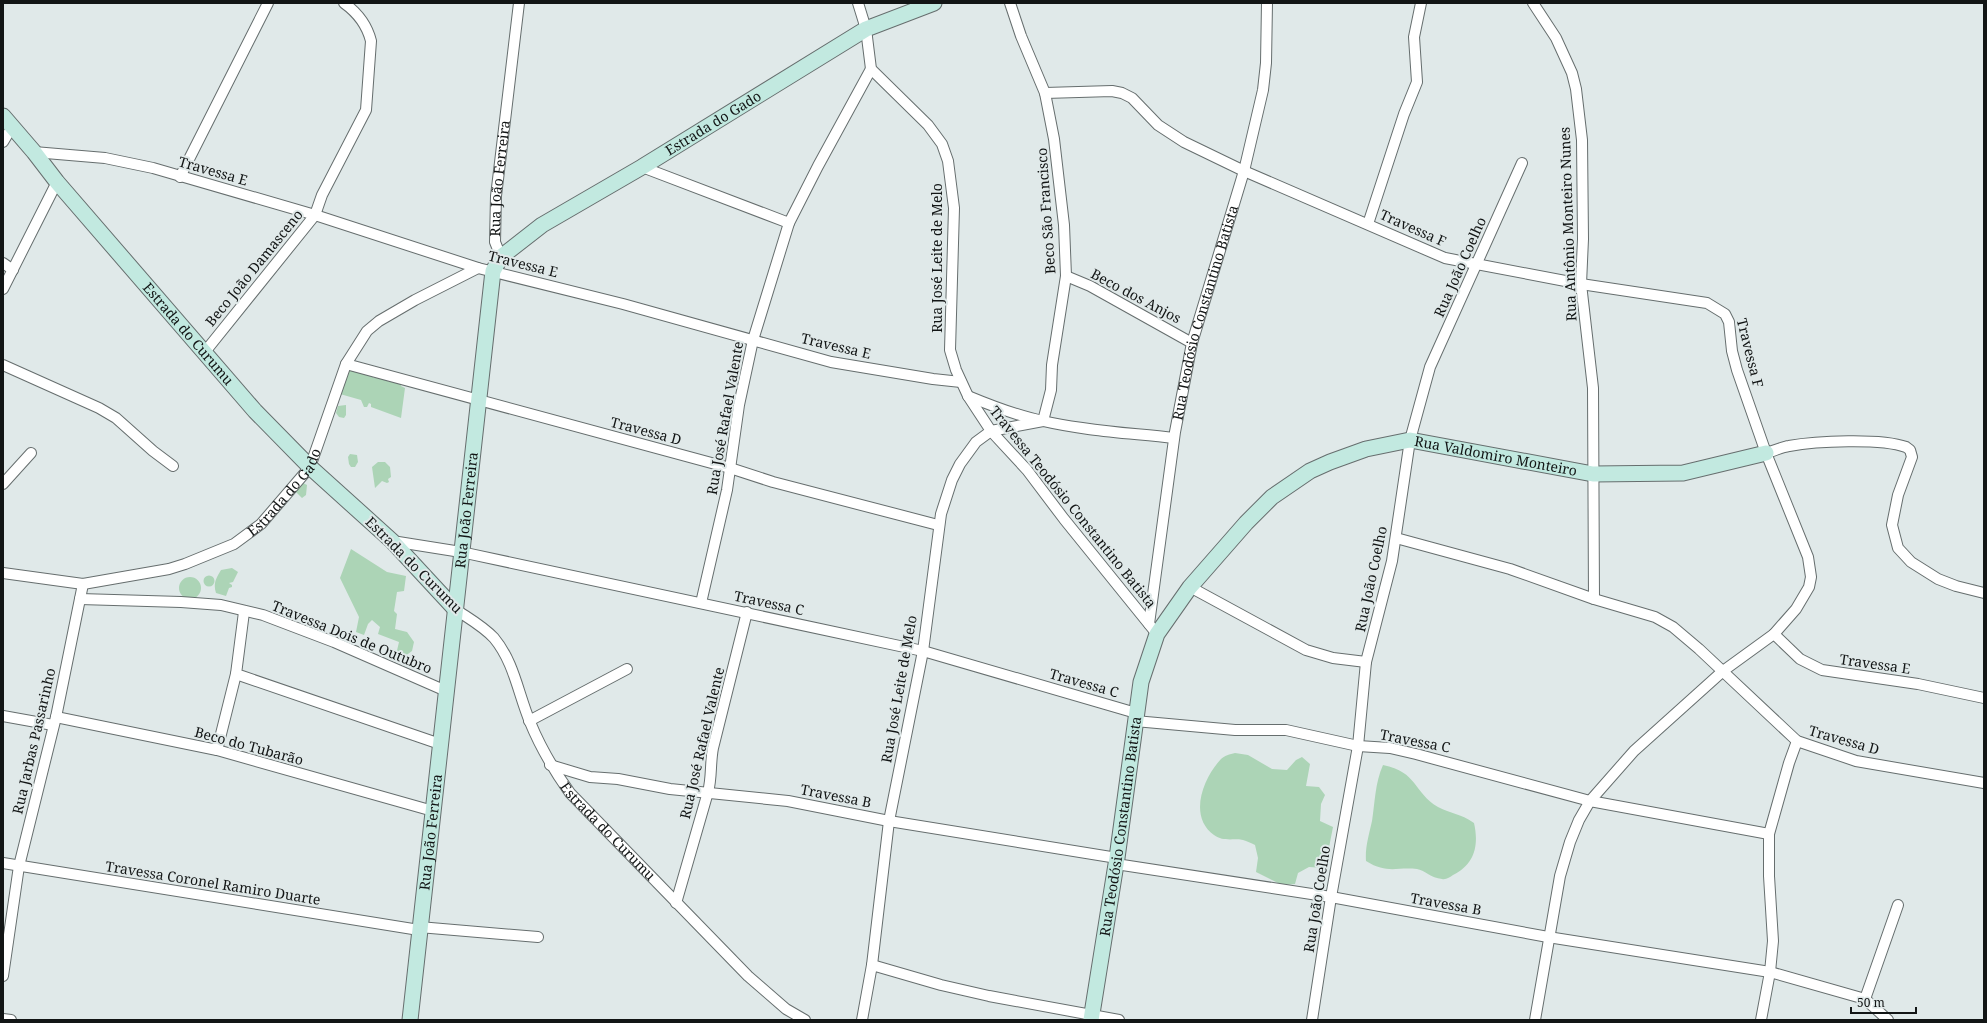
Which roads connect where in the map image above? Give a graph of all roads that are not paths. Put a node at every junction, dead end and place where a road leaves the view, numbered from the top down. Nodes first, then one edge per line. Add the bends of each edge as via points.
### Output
1 (268, 3) edge
2 (344, 3) edge
3 (519, 3) edge
4 (858, 3) edge
5 (934, 3) edge
6 (1010, 3) edge
7 (1267, 3) edge
8 (1421, 3) edge
9 (1533, 3) edge
10 (866, 29) junction
11 (871, 69) junction
12 (1045, 93) junction
13 (8, 121) edge
14 (3, 142) edge
15 (34, 152) junction
16 (1522, 163) dead end
17 (642, 167) junction
18 (1244, 171) junction
19 (180, 177) junction
20 (57, 182) junction
21 (315, 215) junction
22 (789, 223) junction
23 (1368, 224) junction
24 (501, 257) junction
25 (3, 262) edge
26 (1476, 264) junction
27 (478, 268) junction
28 (13, 270) junction
29 (493, 271) junction
30 (1066, 276) junction
31 (1581, 284) junction
32 (3, 289) edge
33 (753, 340) junction
34 (1192, 343) junction
35 (204, 353) junction
36 (346, 364) junction
37 (3, 365) edge
38 (961, 382) junction
39 (968, 396) junction
40 (479, 402) junction
41 (1043, 421) junction
42 (991, 431) junction
43 (1174, 438) junction
44 (1410, 440) junction
45 (31, 453) dead end
46 (1766, 453) junction
47 (173, 466) dead end
48 (310, 467) junction
49 (730, 468) junction
50 (1593, 474) junction
51 (3, 484) edge
52 (938, 525) junction
53 (1396, 538) junction
54 (392, 541) junction
55 (461, 552) junction
56 (3, 573) edge
57 (83, 584) junction
58 (1190, 586) junction
59 (1984, 593) edge
60 (80, 599) junction
61 (1594, 599) junction
62 (702, 603) junction
63 (455, 609) junction
64 (244, 612) junction
65 (748, 612) junction
66 (1153, 629) junction
67 (1774, 634) junction
68 (923, 650) junction
69 (1366, 662) junction
70 (627, 669) dead end
71 (1723, 671) junction
72 (236, 674) junction
73 (446, 692) junction
74 (1984, 698) edge
75 (3, 716) edge
76 (1136, 717) junction
77 (55, 721) junction
78 (529, 721) junction
79 (1797, 741) junction
80 (440, 744) junction
81 (1358, 746) junction
82 (217, 750) junction
83 (550, 765) junction
84 (1984, 783) edge
85 (708, 792) junction
86 (1590, 801) junction
87 (433, 811) junction
88 (889, 822) junction
89 (1769, 834) junction
90 (1117, 861) junction
91 (3, 863) edge
92 (19, 866) junction
93 (1331, 897) junction
94 (676, 903) junction
95 (1898, 905) dead end
96 (419, 929) junction
97 (538, 937) dead end
98 (1548, 937) junction
99 (872, 965) junction
100 (1770, 972) junction
101 (3, 976) edge
102 (1865, 999) junction
103 (1091, 1017) edge
104 (3, 1019) edge
105 (11, 1020) edge
106 (410, 1020) edge
107 (806, 1020) edge
108 (862, 1020) edge
109 (1120, 1020) edge
110 (1312, 1020) edge
111 (1535, 1020) edge
112 (1761, 1020) edge
113 (1888, 1020) edge

1 - 19 street
2 - 21 street, Beco João Damasceno via 354,10 362,21 371,41 368,96 366,110 358,128 322,195
3 - 24 street, Rua João Ferreira via 496,196 495,235
4 - 10 street
5 - 10 street, Estrada do Gado
6 - 12 street, Beco São Francisco via 1023,42
7 - 18 street, Rua Teodósio Constantino Batista via 1263,90
8 - 23 street via 1414,37 1417,82
9 - 31 street, Rua Antônio Monteiro Nunes via 1566,57 1576,89 1582,140
10 - 11 street
10 - 17 street, Estrada do Gado
11 - 22 street, Rua José Rafael Valente
11 - 38 street, Rua José Leite de Melo via 928,125 942,144 948,161 954,208 950,350
12 - 18 street, Travessa F via 1122,93 1132,98 1158,125 1184,142
12 - 30 street, Beco São Francisco via 1058,167
13 - 14 street
13 - 15 street, Estrada do Curumu
15 - 19 street, Travessa E via 105,158 153,168
15 - 20 street, Estrada do Curumu
16 - 26 street, Rua João Coelho
17 - 22 street
17 - 24 street, Estrada do Gado via 542,225
18 - 23 street, Travessa F
18 - 34 street, Rua Teodósio Constantino Batista
19 - 21 street, Travessa E
20 - 28 street
20 - 35 street, Estrada do Curumu
21 - 27 street, Travessa E
21 - 35 street, Beco João Damasceno
22 - 33 street, Rua José Rafael Valente
23 - 26 street, Travessa F via 1445,258
24 - 29 street, Rua João Ferreira
25 - 28 street
26 - 31 street, Travessa F
26 - 44 street, Rua João Coelho via 1430,367
27 - 29 street, Travessa E
27 - 36 street, Estrada do Gado via 379,321 367,331
28 - 32 street
29 - 33 street, Travessa E
29 - 40 street, Rua João Ferreira
30 - 34 street, Beco dos Anjos via 1090,286
30 - 41 street, Beco São Francisco via 1052,365 1051,390
31 - 46 street, Travessa F via 1707,304 1726,314 1737,370
31 - 50 street, Rua Antônio Monteiro Nunes via 1593,388
33 - 38 street, Travessa E via 837,363
33 - 49 street, Rua José Rafael Valente via 739,405
34 - 43 street, Rua Teodósio Constantino Batista
35 - 48 street, Estrada do Curumu via 255,411
36 - 40 street, Travessa D
36 - 48 street, Estrada do Gado
37 - 47 street via 116,418
38 - 39 street, Rua José Leite de Melo
39 - 41 street
39 - 42 street, Travessa Teodósio Constantino Batista
40 - 49 street, Travessa D
40 - 55 street, Rua João Ferreira
41 - 42 street, Rua José Leite de Melo
41 - 43 street
42 - 52 street, Rua José Leite de Melo via 976,442 960,464 952,480
42 - 66 street, Travessa Teodósio Constantino Batista via 1027,470
43 - 66 street, Rua Teodósio Constantino Batista
44 - 50 street, Rua Valdomiro Monteiro
44 - 53 street, Rua João Coelho
44 - 58 street, Rua Valdomiro Monteiro via 1366,449 1310,471 1272,497
45 - 51 street
46 - 50 street, Rua Valdomiro Monteiro via 1684,473
46 - 59 street via 1789,446 1859,441 1906,447 1912,457 1898,495 1892,525 1898,548 1911,562 1938,579
46 - 67 street via 1808,557 1811,577 1805,596
48 - 54 street, Estrada do Curumu
48 - 57 street, Estrada do Gado via 261,524 234,544 169,569
49 - 52 street, Travessa D via 773,482
49 - 62 street, Rua José Rafael Valente
50 - 61 street, Rua Antônio Monteiro Nunes
52 - 68 street, Rua José Leite de Melo
53 - 61 street, Travessa D via 1510,570
53 - 69 street, Rua João Coelho
54 - 55 street, Travessa C
54 - 63 street, Estrada do Curumu
55 - 62 street, Travessa C
55 - 63 street, Rua João Ferreira
56 - 57 street, Estrada do Gado
57 - 60 street, Rua Jarbas Passarinho
58 - 66 street, Rua Valdomiro Monteiro
58 - 69 street via 1306,650 1333,658
60 - 64 street, Travessa Dois de Outubro via 221,605
60 - 77 street, Rua Jarbas Passarinho
61 - 71 street, Travessa D via 1639,611 1661,620 1684,636
62 - 65 street, Travessa C
63 - 73 street, Rua João Ferreira
63 - 78 street, Estrada do Curumu via 482,628 500,646 515,676
64 - 72 street
64 - 73 street, Travessa Dois de Outubro via 263,615 327,639
65 - 68 street, Travessa C
65 - 85 street, Rua José Rafael Valente via 713,748
66 - 76 street, Rua Teodósio Constantino Batista
67 - 71 street
67 - 74 street, Travessa E via 1800,659 1822,670 1918,684
68 - 76 street, Travessa C
68 - 88 street, Rua José Leite de Melo
69 - 81 street, Rua João Coelho
70 - 78 street
71 - 79 street, Travessa D
71 - 86 street via 1634,751
72 - 80 street
72 - 82 street
73 - 80 street, Rua João Ferreira
75 - 77 street, Beco do Tubarão
76 - 81 street, Travessa C via 1235,730 1286,730
76 - 90 street, Rua Teodósio Constantino Batista
77 - 82 street, Beco do Tubarão
77 - 92 street, Rua Jarbas Passarinho
78 - 83 street, Estrada do Curumu
79 - 84 street, Travessa D via 1856,761
79 - 89 street
80 - 87 street, Rua João Ferreira
81 - 86 street, Travessa C via 1390,748 1416,754
81 - 93 street, Rua João Coelho
82 - 87 street, Beco do Tubarão
83 - 85 street, Travessa B via 590,777 618,778 670,789
83 - 94 street, Estrada do Curumu via 586,811
85 - 88 street, Travessa B via 788,801
85 - 94 street, Rua José Rafael Valente
86 - 89 street, Travessa C
86 - 98 street via 1570,842 1560,876
87 - 96 street, Rua João Ferreira
88 - 90 street, Travessa B
88 - 99 street, Rua José Leite de Melo
89 - 100 street via 1768,864 1773,941
90 - 93 street, Travessa B
90 - 103 street, Rua Teodósio Constantino Batista
91 - 92 street, Travessa Coronel Ramiro Duarte
92 - 96 street, Travessa Coronel Ramiro Duarte
92 - 101 street, Rua Jarbas Passarinho
93 - 98 street, Travessa B
93 - 110 street, Rua João Coelho
94 - 107 street, Estrada do Curumu via 764,991
95 - 102 street
96 - 97 street, Travessa Coronel Ramiro Duarte
96 - 106 street, Rua João Ferreira
98 - 100 street, Travessa B
98 - 111 street
99 - 103 street via 948,987
99 - 108 street, Rua José Leite de Melo
100 - 102 street, Travessa B
100 - 112 street
102 - 113 street
103 - 109 street
104 - 105 street

